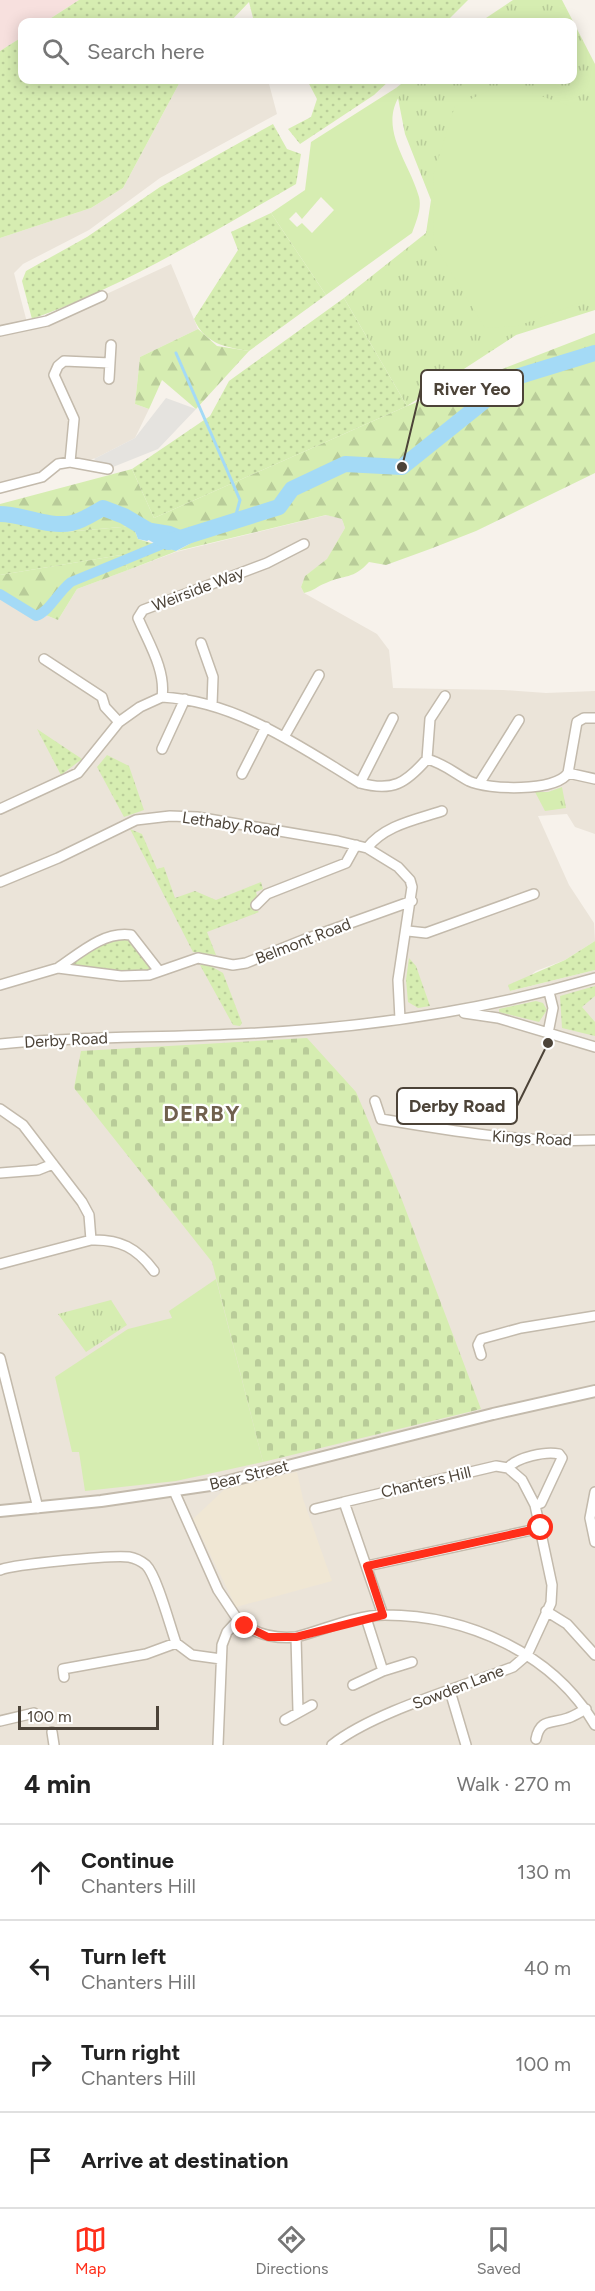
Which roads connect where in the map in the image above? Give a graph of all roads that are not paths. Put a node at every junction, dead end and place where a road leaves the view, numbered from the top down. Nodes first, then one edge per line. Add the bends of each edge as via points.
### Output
1 (102, 296) dead end
2 (0, 331) edge
3 (111, 345) dead end
4 (110, 363) junction
5 (109, 379) dead end
6 (70, 462) junction
7 (108, 469) dead end
8 (0, 489) edge
9 (304, 544) dead end
10 (201, 643) dead end
11 (44, 659) dead end
12 (319, 675) dead end
13 (445, 696) dead end
14 (162, 697) junction
15 (185, 699) junction
16 (212, 705) junction
17 (393, 718) dead end
18 (595, 718) edge
19 (519, 720) dead end
20 (119, 722) junction
21 (266, 727) junction
22 (284, 737) junction
23 (162, 749) dead end
24 (427, 759) junction
25 (568, 773) junction
26 (242, 774) dead end
27 (595, 779) edge
28 (360, 783) junction
29 (479, 784) junction
30 (0, 809) edge
31 (442, 811) dead end
32 (356, 845) junction
33 (367, 848) junction
34 (0, 882) edge
35 (534, 894) dead end
36 (412, 901) junction
37 (256, 905) dead end
38 (408, 931) junction
39 (58, 968) junction
40 (159, 971) junction
41 (595, 978) edge
42 (0, 985) edge
43 (549, 992) junction
44 (452, 1013) junction
45 (400, 1020) junction
46 (548, 1032) junction
47 (0, 1044) edge
48 (595, 1047) edge
49 (375, 1101) dead end
50 (0, 1109) edge
51 (595, 1140) edge
52 (53, 1164) junction
53 (0, 1173) edge
54 (91, 1240) junction
55 (0, 1264) edge
56 (154, 1271) dead end
57 (595, 1316) edge
58 (481, 1354) dead end
59 (0, 1358) edge
60 (595, 1391) edge
61 (508, 1468) junction
62 (174, 1491) junction
63 (595, 1492) edge
64 (345, 1502) junction
65 (535, 1505) junction
66 (38, 1508) junction
67 (315, 1509) dead end
68 (0, 1511) edge
69 (541, 1528) junction
70 (595, 1542) edge
71 (367, 1566) junction
72 (0, 1570) edge
73 (546, 1611) junction
74 (383, 1615) junction
75 (366, 1618) junction
76 (238, 1620) junction
77 (296, 1637) junction
78 (176, 1643) junction
79 (527, 1655) junction
80 (595, 1655) edge
81 (221, 1659) junction
82 (412, 1662) dead end
83 (62, 1670) dead end
84 (383, 1671) junction
85 (353, 1685) dead end
86 (450, 1691) junction
87 (312, 1705) dead end
88 (586, 1709) junction
89 (298, 1712) junction
90 (34, 1713) dead end
91 (285, 1720) dead end
92 (0, 1721) edge
93 (595, 1725) edge
94 (52, 1732) dead end
95 (536, 1739) dead end
96 (54, 1745) edge
97 (218, 1745) edge
98 (332, 1745) edge
99 (466, 1745) edge

1 - 2 street via 47,321
3 - 4 street
4 - 5 street
4 - 6 street via 64,361 54,375 74,419
6 - 7 street
6 - 8 street via 58,464 42,477
9 - 14 street, Weirside Way via 267,563 143,610 138,618 158,663
10 - 16 street via 213,677
11 - 20 street via 102,697 105,707
12 - 22 street
13 - 24 street via 429,719
14 - 15 street
14 - 20 street
15 - 16 street
15 - 23 street
16 - 21 street
17 - 28 street
18 - 25 street via 580,719 574,728
19 - 29 street
20 - 30 street via 78,772
21 - 22 street
21 - 26 street
22 - 28 street
24 - 28 street via 410,778 396,785 375,788
24 - 29 street
25 - 27 street
25 - 29 street via 549,786
31 - 33 street via 387,830
32 - 33 street, Lethaby Road
32 - 34 street, Lethaby Road via 197,817 156,816 136,820
32 - 37 street via 346,863 267,894
33 - 36 street, Lethaby Road via 387,858 407,876
35 - 38 street via 426,933
36 - 38 street
36 - 40 street, Belmont Road via 246,963 233,965 198,958
38 - 45 street via 398,980
39 - 40 street, Belmont Road via 121,976
39 - 40 street, Belmont Road via 117,933 132,935
39 - 42 street, Belmont Road
41 - 43 street, Derby Road
43 - 44 street, Derby Road
43 - 46 street via 553,1008
44 - 45 street, Derby Road
44 - 46 street via 487,1016
45 - 47 street, Derby Road via 248,1033 63,1038
46 - 48 street
49 - 51 street, Kings Road via 381,1119 464,1133
50 - 52 street via 22,1125
52 - 53 street via 38,1170
52 - 54 street via 88,1211
54 - 55 street
54 - 56 street via 130,1246
57 - 58 street via 481,1339
59 - 66 street
60 - 62 street, Bear Street via 217,1484
61 - 64 street, Chanters Hill via 496,1466
61 - 65 street via 522,1480
61 - 65 street, Chanters Hill via 528,1458 559,1454 562,1458 541,1503
62 - 66 street, Bear Street
62 - 76 street via 218,1590
63 - 70 street via 590,1518
64 - 67 street, Chanters Hill
64 - 71 street
65 - 69 street
66 - 68 street, Bear Street
69 - 71 street
69 - 73 street via 552,1585 551,1603
71 - 74 street
72 - 78 street via 107,1558 137,1559 152,1575
73 - 79 street
73 - 80 street via 567,1624
74 - 75 street
74 - 79 street via 436,1621 484,1633
75 - 77 street
75 - 84 street
76 - 77 street via 268,1637
76 - 81 street via 223,1640
77 - 89 street
78 - 81 street via 192,1655
78 - 83 street via 146,1654
79 - 86 street, Sowden Lane via 513,1666
79 - 88 street via 556,1677
81 - 97 street
82 - 84 street
84 - 85 street
86 - 98 street, Sowden Lane via 361,1727
86 - 99 street
87 - 89 street
88 - 93 street
88 - 95 street via 569,1718 543,1723
89 - 91 street
90 - 92 street
94 - 96 street

